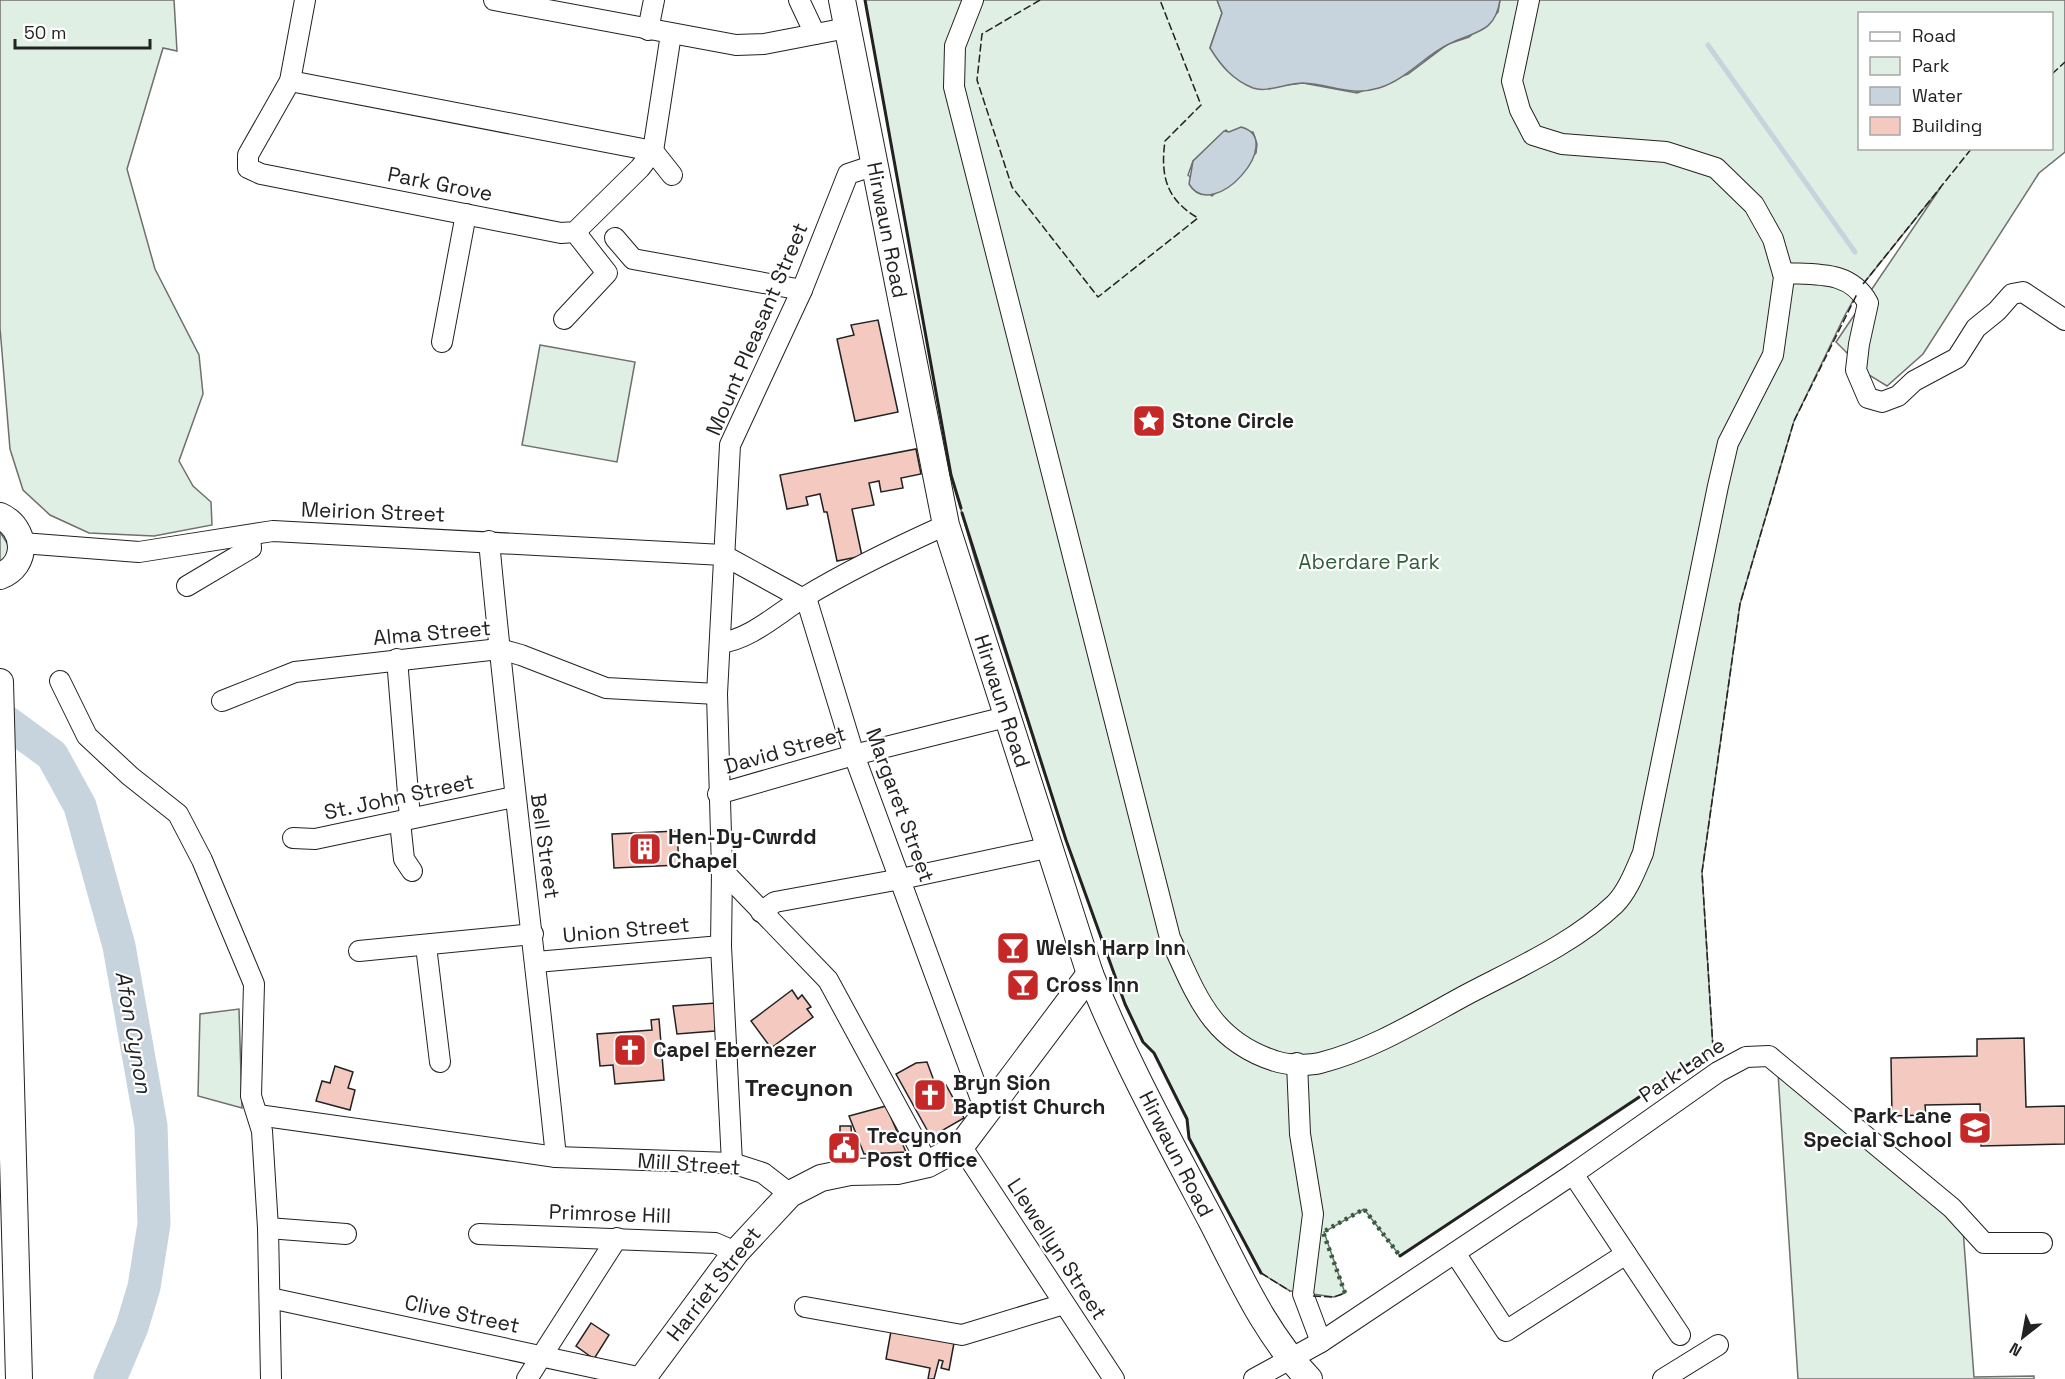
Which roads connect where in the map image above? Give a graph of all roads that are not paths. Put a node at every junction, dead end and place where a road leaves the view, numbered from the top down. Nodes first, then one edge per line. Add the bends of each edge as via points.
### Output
1 (305, 0) edge
2 (494, 0) edge
3 (654, 0) edge
4 (799, 0) edge
5 (842, 0) edge
6 (972, 0) edge
7 (1529, 0) edge
8 (847, 28) junction
9 (648, 30) junction
10 (671, 34) junction
11 (815, 34) junction
12 (290, 81) junction
13 (653, 151) junction
14 (875, 165) junction
15 (672, 175) dead end
16 (466, 214) junction
17 (575, 232) junction
18 (615, 238) dead end
19 (1783, 273) junction
20 (802, 290) junction
21 (564, 319) dead end
22 (2065, 320) edge
23 (442, 342) dead end
24 (0, 516) edge
25 (946, 525) junction
26 (250, 536) junction
27 (489, 541) junction
28 (22, 543) junction
29 (723, 555) junction
30 (0, 576) edge
31 (187, 586) dead end
32 (802, 598) junction
33 (720, 643) junction
34 (499, 649) junction
35 (397, 659) junction
36 (60, 681) dead end
37 (0, 682) edge
38 (1, 688) edge
39 (717, 694) junction
40 (222, 701) dead end
41 (1006, 717) junction
42 (854, 755) junction
43 (718, 795) junction
44 (514, 797) junction
45 (405, 820) junction
46 (293, 838) dead end
47 (1052, 847) junction
48 (722, 870) junction
49 (412, 871) dead end
50 (901, 879) junction
51 (761, 912) junction
52 (533, 934) junction
53 (426, 946) junction
54 (721, 946) junction
55 (359, 951) dead end
56 (536, 962) junction
57 (1090, 974) junction
58 (440, 1062) dead end
59 (1297, 1063) junction
60 (986, 1113) junction
61 (258, 1115) junction
62 (961, 1146) junction
63 (556, 1157) junction
64 (732, 1163) junction
65 (928, 1164) junction
66 (1573, 1174) junction
67 (790, 1194) junction
68 (268, 1228) junction
69 (346, 1233) dead end
70 (479, 1234) dead end
71 (617, 1238) junction
72 (2042, 1243) dead end
73 (736, 1252) junction
74 (1455, 1253) junction
75 (1626, 1254) junction
76 (270, 1298) junction
77 (1064, 1304) junction
78 (804, 1307) dead end
79 (1680, 1335) dead end
80 (1321, 1342) junction
81 (1718, 1346) dead end
82 (541, 1356) junction
83 (1289, 1359) junction
84 (19, 1379) edge
85 (271, 1379) edge
86 (527, 1379) edge
87 (644, 1379) edge
88 (1114, 1379) edge
89 (1254, 1379) edge
90 (1309, 1379) edge
91 (1663, 1379) edge

1 - 12 street, Park Grove
2 - 9 street
3 - 9 street
4 - 11 street
5 - 8 main road, Hirwaun Road
6 - 59 street via 955,46 954,87 1170,938 1200,1003 1221,1032 1257,1054 1277,1062
7 - 19 street via 1512,81 1520,110 1533,135 1562,144 1666,152 1716,168 1754,205 1773,240
8 - 11 street
8 - 14 main road, Hirwaun Road
9 - 10 street
10 - 11 street via 736,45
10 - 13 street
12 - 13 street
12 - 16 street, Park Grove via 248,155 248,168 261,174
13 - 15 street
13 - 17 street
14 - 20 street, Mount Pleasant Street via 848,174
14 - 25 main road, Hirwaun Road
16 - 17 street, Park Grove via 561,233
16 - 23 street
17 - 21 street via 607,273
18 - 20 street via 633,260
19 - 22 street via 1833,275 1860,288 1868,303 1856,370 1868,398 1882,402 1957,358 1976,328 2012,294 2023,292
19 - 59 street via 1773,355 1728,443 1643,852 1617,902 1592,925 1382,1040 1316,1064
20 - 29 street, Mount Pleasant Street via 730,445
24 - 28 main road via 14,526
25 - 32 street via 876,556
25 - 41 main road, Hirwaun Road
26 - 27 street, Meirion Street via 273,531
26 - 28 street, Meirion Street via 139,552
26 - 31 street via 251,548
27 - 29 street, Meirion Street
27 - 34 street, Bell Street
28 - 30 main road via 18,562
29 - 32 street
29 - 33 street, Mount Pleasant Street
32 - 33 street via 745,636
32 - 42 street, Margaret Street via 807,601
33 - 39 street, Mount Pleasant Street
34 - 35 street, Alma Street
34 - 39 street, Alma Street via 606,688
34 - 44 street, Bell Street
35 - 40 street, Alma Street via 295,672
35 - 45 street
36 - 61 street via 87,736 178,814 202,860 254,984 251,1096
37 - 38 main road
38 - 84 main road
39 - 43 street, Mount Pleasant Street
41 - 42 street, David Street
41 - 47 main road, Hirwaun Road
42 - 43 street, David Street
42 - 50 street, Margaret Street
43 - 48 street, Mount Pleasant Street
44 - 45 street, St. John Street
44 - 52 street, Bell Street
45 - 46 street, St. John Street via 315,839
45 - 49 street via 404,859
47 - 50 street
47 - 57 main road, Hirwaun Road
48 - 51 street
48 - 54 street, Mount Pleasant Street
50 - 51 street via 775,902
50 - 60 street, Margaret Street
51 - 65 street via 828,980
52 - 53 street
52 - 56 street, Bell Street
53 - 55 street
53 - 58 street
54 - 56 street, Union Street
54 - 64 street, Mount Pleasant Street
56 - 63 street, Bell Street
57 - 60 main road
57 - 83 main road, Hirwaun Road via 1110,1024 1166,1137 1268,1328
59 - 80 street via 1300,1134 1313,1214 1303,1294
60 - 62 main road
61 - 63 street, Mill Street
61 - 68 street
62 - 65 main road
62 - 77 street, Llewellyn Street
63 - 64 street, Mill Street
64 - 67 street, Mill Street via 763,1173
65 - 67 main road via 821,1178
66 - 72 street, Park Lane via 1718,1072 1746,1056 1768,1056 1956,1213 1984,1244
66 - 74 street, Park Lane
66 - 75 street
67 - 73 main road, Harriet Street
68 - 69 street
68 - 76 street
70 - 71 street, Primrose Hill
71 - 73 street, Primrose Hill via 715,1243
71 - 82 street
73 - 87 main road, Harriet Street
74 - 75 street via 1506,1331
74 - 80 street, Park Lane
75 - 79 street
76 - 82 street, Clive Street
76 - 85 street
77 - 78 street via 962,1335
77 - 88 street, Llewellyn Street
80 - 83 street, Park Lane
81 - 91 street
82 - 86 street
82 - 87 street, Clive Street
83 - 89 street, Park Lane
83 - 90 main road, Hirwaun Road

